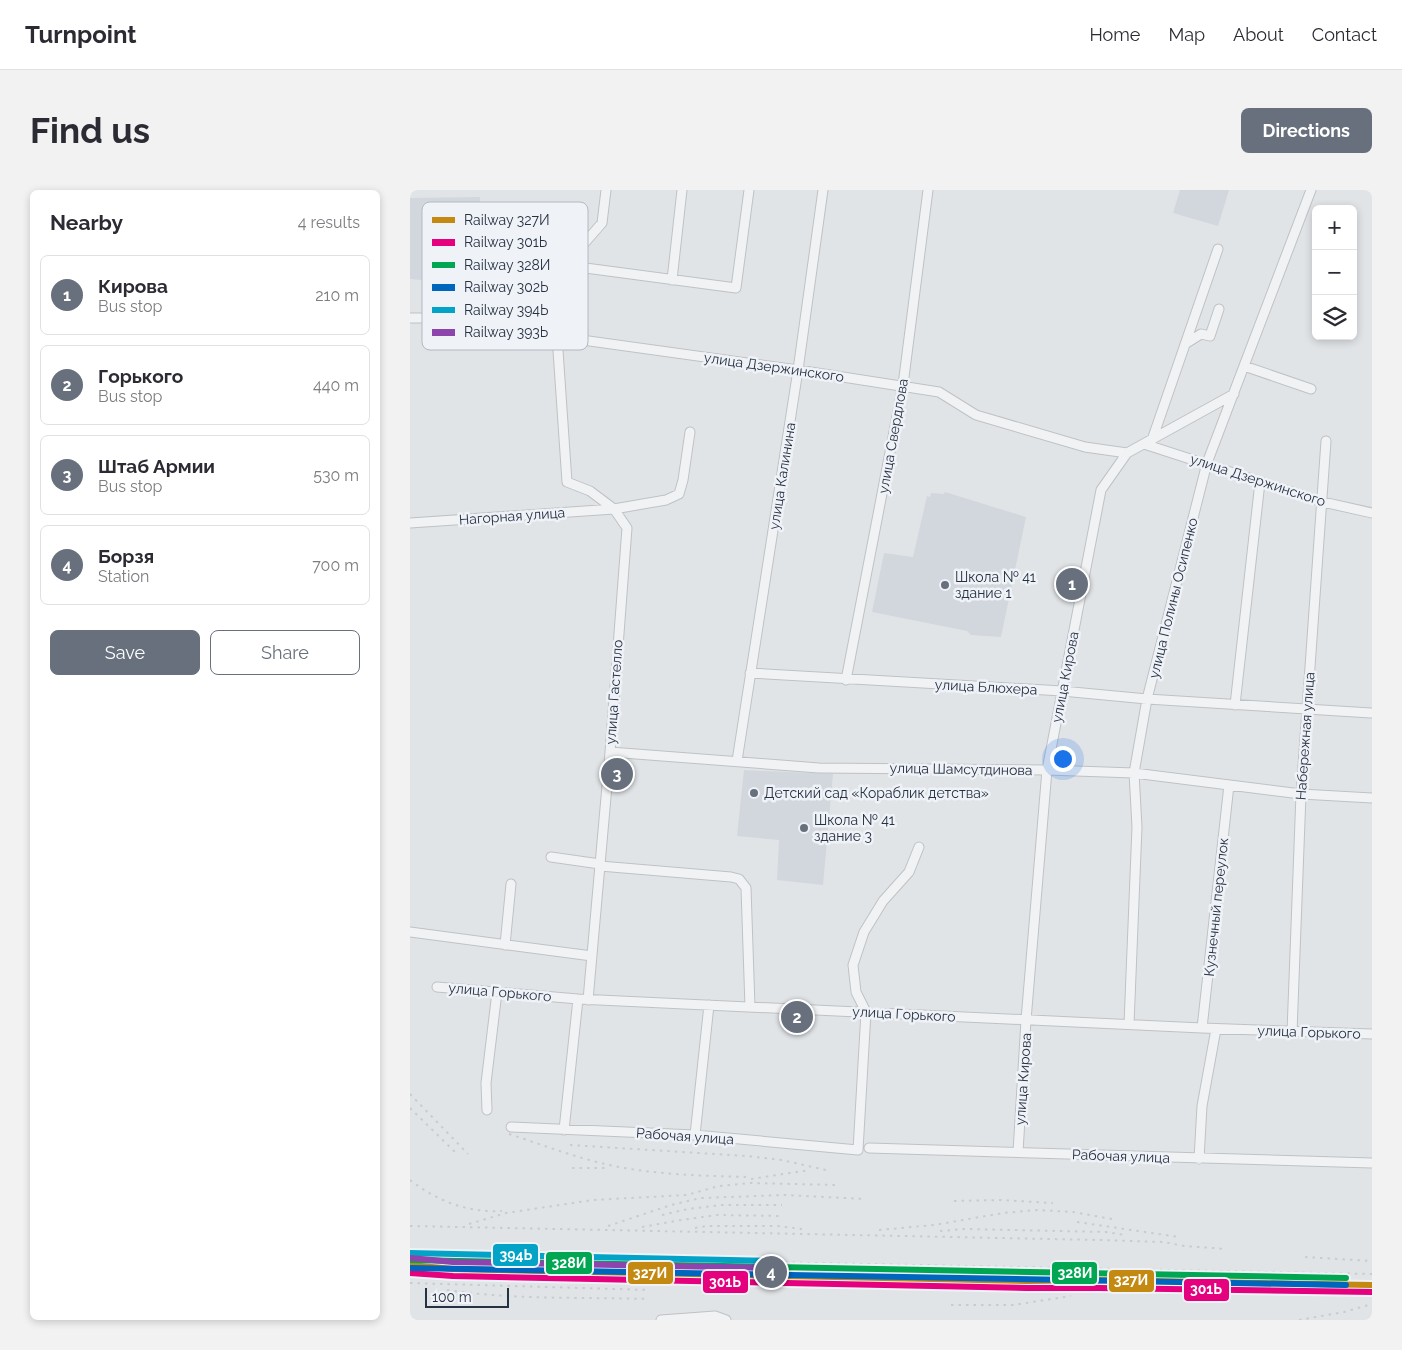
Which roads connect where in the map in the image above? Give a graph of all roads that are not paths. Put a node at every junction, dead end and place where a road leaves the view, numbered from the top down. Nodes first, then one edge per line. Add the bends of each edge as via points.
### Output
1 (606, 190) edge
2 (682, 190) edge
3 (749, 190) edge
4 (823, 190) edge
5 (928, 190) edge
6 (1311, 190) edge
7 (588, 239) edge
8 (1218, 249) dead end
9 (588, 268) edge
10 (672, 280) junction
11 (1219, 309) dead end
12 (588, 340) edge
13 (1185, 344) junction
14 (559, 350) edge
15 (1244, 366) junction
16 (798, 370) junction
17 (903, 385) junction
18 (1311, 389) dead end
19 (1234, 394) junction
20 (690, 432) dead end
21 (1326, 441) dead end
22 (1148, 442) junction
23 (1127, 454) junction
24 (1206, 463) junction
25 (1260, 482) junction
26 (1323, 502) junction
27 (614, 509) junction
28 (1372, 513) edge
29 (410, 523) edge
30 (750, 674) junction
31 (846, 680) junction
32 (1062, 691) junction
33 (1147, 699) junction
34 (1235, 705) junction
35 (1306, 709) junction
36 (1372, 714) edge
37 (610, 752) junction
38 (737, 760) junction
39 (1047, 770) junction
40 (1134, 773) junction
41 (1229, 785) junction
42 (1301, 794) junction
43 (1372, 798) edge
44 (919, 847) dead end
45 (551, 857) dead end
46 (600, 865) junction
47 (511, 884) dead end
48 (410, 932) edge
49 (506, 945) junction
50 (592, 956) junction
51 (437, 987) dead end
52 (497, 992) junction
53 (583, 999) junction
54 (709, 1005) junction
55 (750, 1007) junction
56 (866, 1012) junction
57 (1026, 1020) junction
58 (1129, 1024) junction
59 (1202, 1028) junction
60 (1216, 1029) junction
61 (1292, 1032) junction
62 (1372, 1034) edge
63 (487, 1110) dead end
64 (511, 1127) dead end
65 (564, 1130) junction
66 (695, 1135) junction
67 (870, 1148) dead end
68 (1018, 1152) junction
69 (1199, 1159) junction
70 (1372, 1163) edge
71 (661, 1320) edge
72 (726, 1320) edge

1 - 7 street via 602,224
2 - 10 street
3 - 10 street via 736,288
4 - 16 street, улица Калинина
5 - 17 street, улица Свердлова
6 - 15 street, улица Полины Осипенко
8 - 13 street
9 - 10 street
11 - 13 street via 1210,336 1201,334
12 - 16 street, улица Дзержинского
13 - 22 street
14 - 27 street, улица Гастелло via 567,482 590,491
15 - 18 street
15 - 19 street, улица Полины Осипенко
16 - 17 street, улица Дзержинского
16 - 30 street, улица Калинина
17 - 23 street, улица Дзержинского via 939,392 976,415 1085,447
17 - 31 street, улица Свердлова
19 - 22 street, улица Кирова
19 - 24 street, улица Полины Осипенко
20 - 27 street via 684,480 678,494 666,500
21 - 26 street, Набережная улица
22 - 23 street, улица Кирова
22 - 24 street, улица Дзержинского
23 - 32 street, улица Кирова via 1101,490
24 - 25 street, улица Дзержинского
24 - 33 street, улица Полины Осипенко
25 - 26 street, улица Дзержинского
25 - 34 street
26 - 28 street, улица Дзержинского
26 - 35 street, Набережная улица
27 - 29 street, Нагорная улица
27 - 37 street, улица Гастелло via 627,528
30 - 31 street, улица Блюхера
30 - 38 street, улица Калинина
31 - 32 street, улица Блюхера
32 - 33 street, улица Блюхера
32 - 39 street, улица Кирова
33 - 34 street, улица Блюхера
33 - 40 street, улица Полины Осипенко
34 - 35 street, улица Блюхера
35 - 36 street, улица Блюхера
35 - 42 street, Набережная улица
37 - 38 street, улица Шамсутдинова
37 - 46 street, улица Гастелло
38 - 39 street, улица Шамсутдинова via 820,768
39 - 40 street, улица Шамсутдинова
39 - 57 street, улица Кирова
40 - 41 street, улица Шамсутдинова
40 - 58 street, улица Полины Осипенко via 1137,827
41 - 42 street, улица Шамсутдинова
41 - 59 street, Кузнечный переулок
42 - 43 street, улица Шамсутдинова
42 - 61 street, Набережная улица
44 - 56 street via 909,872 883,902 858,948 853,965 856,992
45 - 46 street
46 - 50 street, улица Гастелло
46 - 55 street via 739,879 746,888
47 - 49 street
48 - 49 street
49 - 50 street
50 - 53 street, улица Гастелло
51 - 52 street, улица Горького
52 - 53 street, улица Горького
52 - 63 street via 486,1082
53 - 54 street, улица Горького
53 - 65 street, улица Гастелло
54 - 55 street, улица Горького
54 - 66 street
55 - 56 street, улица Горького
56 - 57 street, улица Горького
56 - 66 street, Рабочая улица via 858,1150
57 - 58 street, улица Горького
57 - 68 street, улица Кирова
58 - 59 street, улица Горького
59 - 60 street, улица Горького
60 - 61 street, улица Горького
60 - 69 street via 1202,1106
61 - 62 street, улица Горького
64 - 65 street, Рабочая улица
65 - 66 street, Рабочая улица
67 - 68 street, Рабочая улица
68 - 69 street, Рабочая улица
69 - 70 street, Рабочая улица
71 - 72 street via 716,1316

